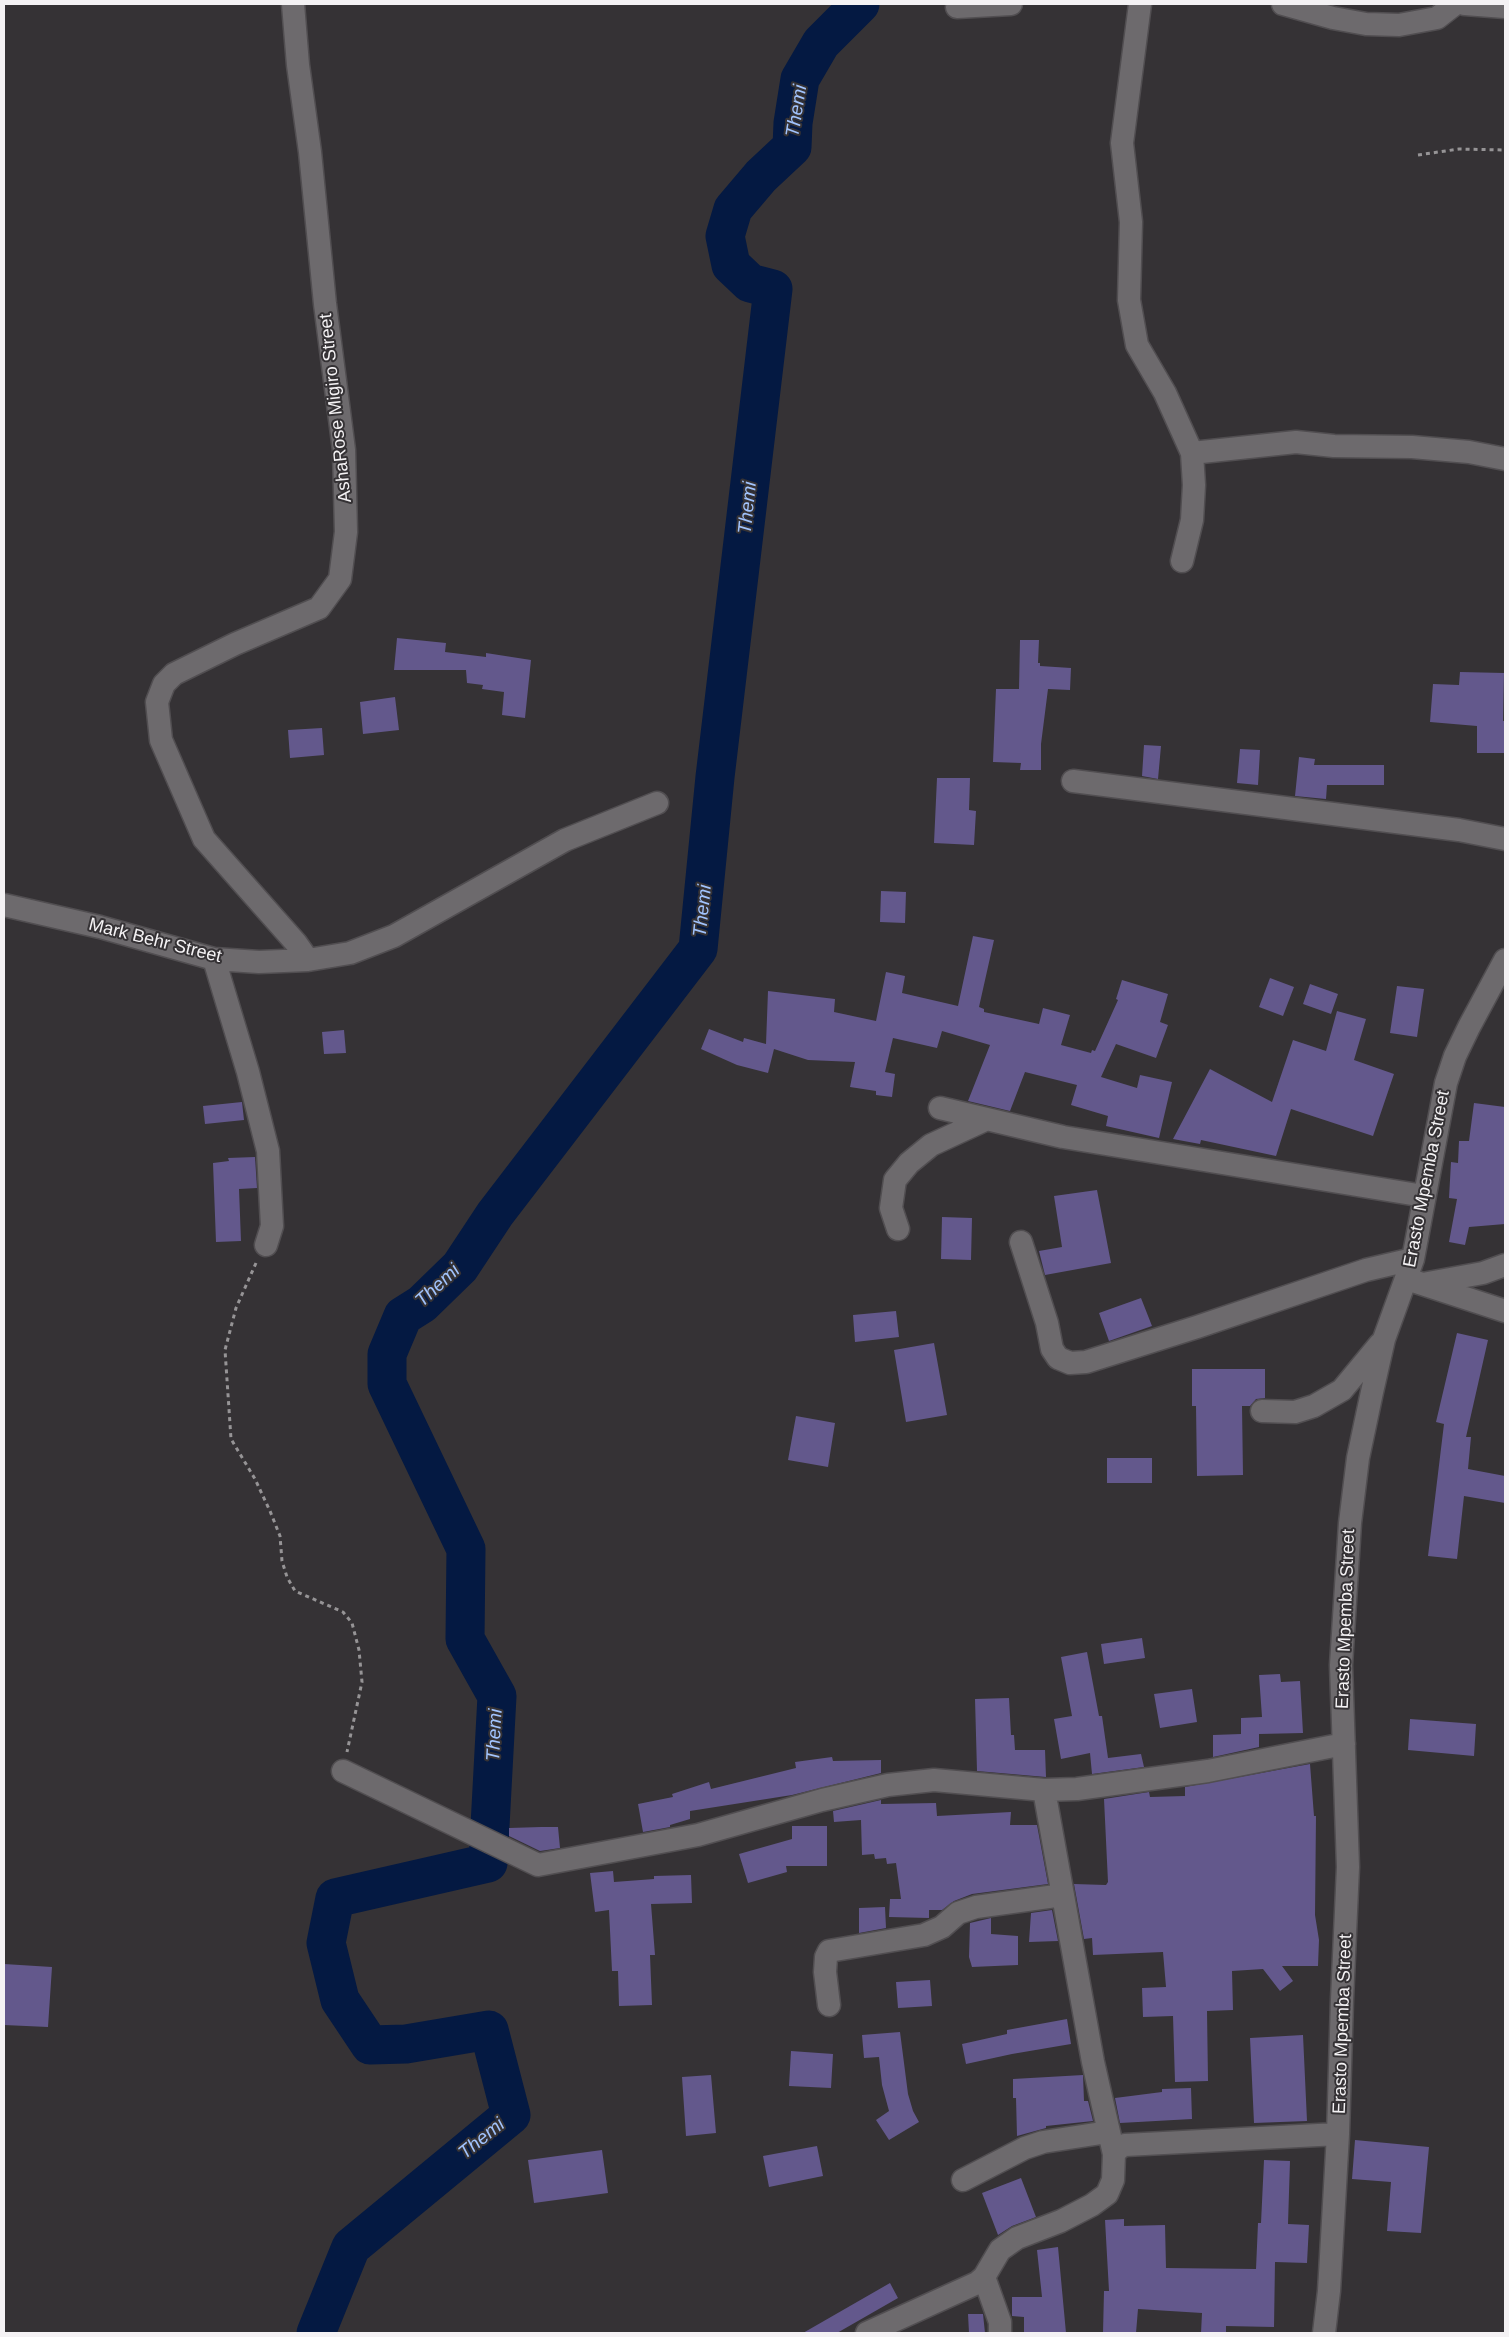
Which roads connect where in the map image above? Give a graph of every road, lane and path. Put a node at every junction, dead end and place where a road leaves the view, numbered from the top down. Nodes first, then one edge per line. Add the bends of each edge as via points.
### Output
1 (293, 4) edge
2 (1010, 4) edge
3 (1140, 4) edge
4 (1283, 4) edge
5 (1455, 4) edge
6 (1465, 4) edge
7 (957, 7) dead end
8 (1505, 7) edge
9 (1505, 150) edge
10 (1418, 155) dead end
11 (1192, 453) junction
12 (1505, 460) edge
13 (1182, 561) dead end
14 (1073, 781) dead end
15 (657, 803) dead end
16 (1505, 839) edge
17 (4, 905) edge
18 (214, 959) junction
19 (308, 960) junction
20 (1505, 960) edge
21 (940, 1108) dead end
22 (985, 1120) junction
23 (1424, 1196) junction
24 (898, 1229) dead end
25 (1021, 1242) dead end
26 (266, 1245) joint
27 (1505, 1265) edge
28 (1415, 1274) junction
29 (1505, 1311) edge
30 (1384, 1339) junction
31 (1262, 1411) dead end
32 (1344, 1744) junction
33 (343, 1770) joint
34 (1044, 1790) junction
35 (1063, 1895) junction
36 (829, 2005) dead end
37 (1108, 2132) junction
38 (1338, 2134) junction
39 (1114, 2154) junction
40 (963, 2180) dead end
41 (984, 2277) junction
42 (867, 2333) edge
43 (1000, 2333) edge
44 (1324, 2333) edge

1 - 19 street, AshaRose Migiro Street via 344,450 346,532 340,579 319,608 174,674 164,684 157,711 161,740 204,839
2 - 7 street
3 - 11 street via 1122,143 1131,222 1129,300 1137,345 1165,393
4 - 5 street via 1366,24 1399,25 1437,18
6 - 8 street
9 - 10 path via 1459,149
11 - 12 street via 1296,442 1469,452
11 - 13 street via 1192,520
14 - 16 street via 1459,830
15 - 19 street, Mark Behr Street via 565,840 394,936 350,953
17 - 18 street, Mark Behr Street via 100,927
18 - 19 street, Mark Behr Street via 259,962
18 - 26 street via 268,1151 272,1226
20 - 23 street, Erasto Mpemba Street via 1452,1065 1438,1116
21 - 22 street
22 - 23 street via 1117,1147
22 - 24 street via 931,1145 895,1180 892,1208
23 - 28 street, Erasto Mpemba Street
25 - 28 street via 1052,1349 1058,1358 1070,1363 1086,1362 1366,1270
26 - 33 path via 236,1308 224,1350 231,1438 270,1511 280,1536 287,1577 296,1591 343,1612 352,1623 362,1682
27 - 28 street via 1483,1273
28 - 29 street
28 - 30 street, Erasto Mpemba Street
30 - 31 street via 1342,1390 1314,1406 1295,1412
30 - 32 street, Erasto Mpemba Street via 1358,1458 1350,1523 1341,1665
32 - 34 street via 1140,1781
32 - 38 street, Erasto Mpemba Street via 1348,1867
33 - 34 street via 538,1865 698,1835 888,1785 942,1781
34 - 35 street
35 - 36 street via 976,1907 924,1935 829,1951 825,1972
35 - 37 street
37 - 39 street
37 - 40 street via 1043,2142
38 - 39 street via 1125,2145
38 - 44 street, Erasto Mpemba Street
39 - 41 street via 1113,2180 1108,2194 1061,2221 1017,2238 1000,2250
41 - 42 street
41 - 43 street via 1000,2322

